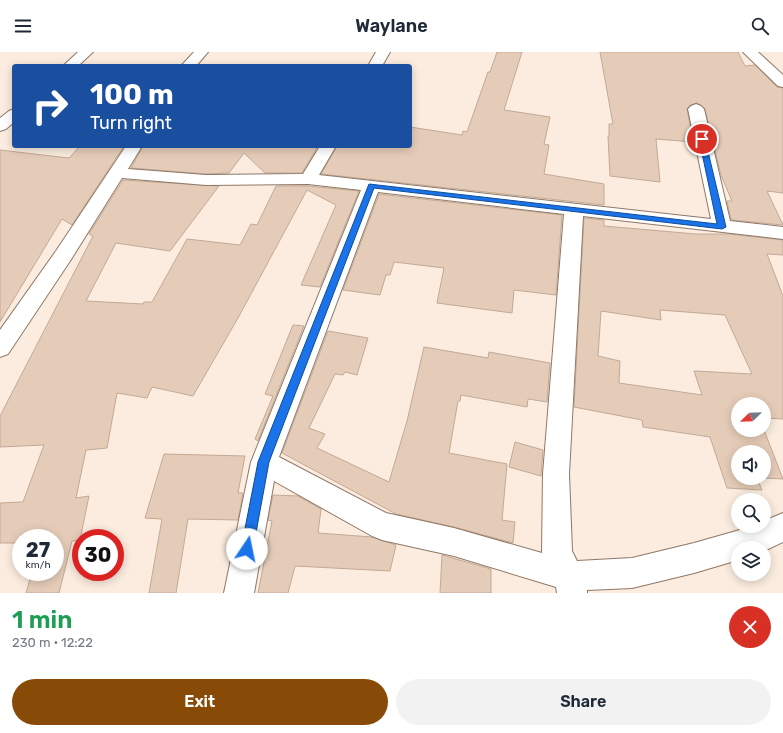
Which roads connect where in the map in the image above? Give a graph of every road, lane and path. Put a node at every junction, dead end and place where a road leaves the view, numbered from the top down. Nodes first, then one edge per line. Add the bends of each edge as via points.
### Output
1 (86, 52) edge
2 (200, 52) edge
3 (383, 52) edge
4 (750, 52) edge
5 (72, 64) edge
6 (190, 64) edge
7 (375, 64) edge
8 (783, 83) edge
9 (696, 109) dead end
10 (12, 116) edge
11 (0, 126) edge
12 (133, 148) edge
13 (327, 148) edge
14 (118, 173) junction
15 (308, 179) junction
16 (372, 186) junction
17 (574, 210) junction
18 (722, 227) junction
19 (783, 233) edge
20 (0, 348) edge
21 (264, 462) junction
22 (783, 527) edge
23 (570, 585) edge
24 (239, 593) edge

1 - 5 street
2 - 6 street
3 - 7 street
4 - 8 street
9 - 18 street
10 - 11 street
12 - 14 street
13 - 15 street
14 - 15 street via 206,180
14 - 20 street
15 - 16 street
16 - 17 street
16 - 21 street
17 - 18 street
17 - 23 street via 556,474 557,553
18 - 19 street
21 - 23 street via 382,526 454,542
21 - 24 street
22 - 23 street via 752,541 701,556

